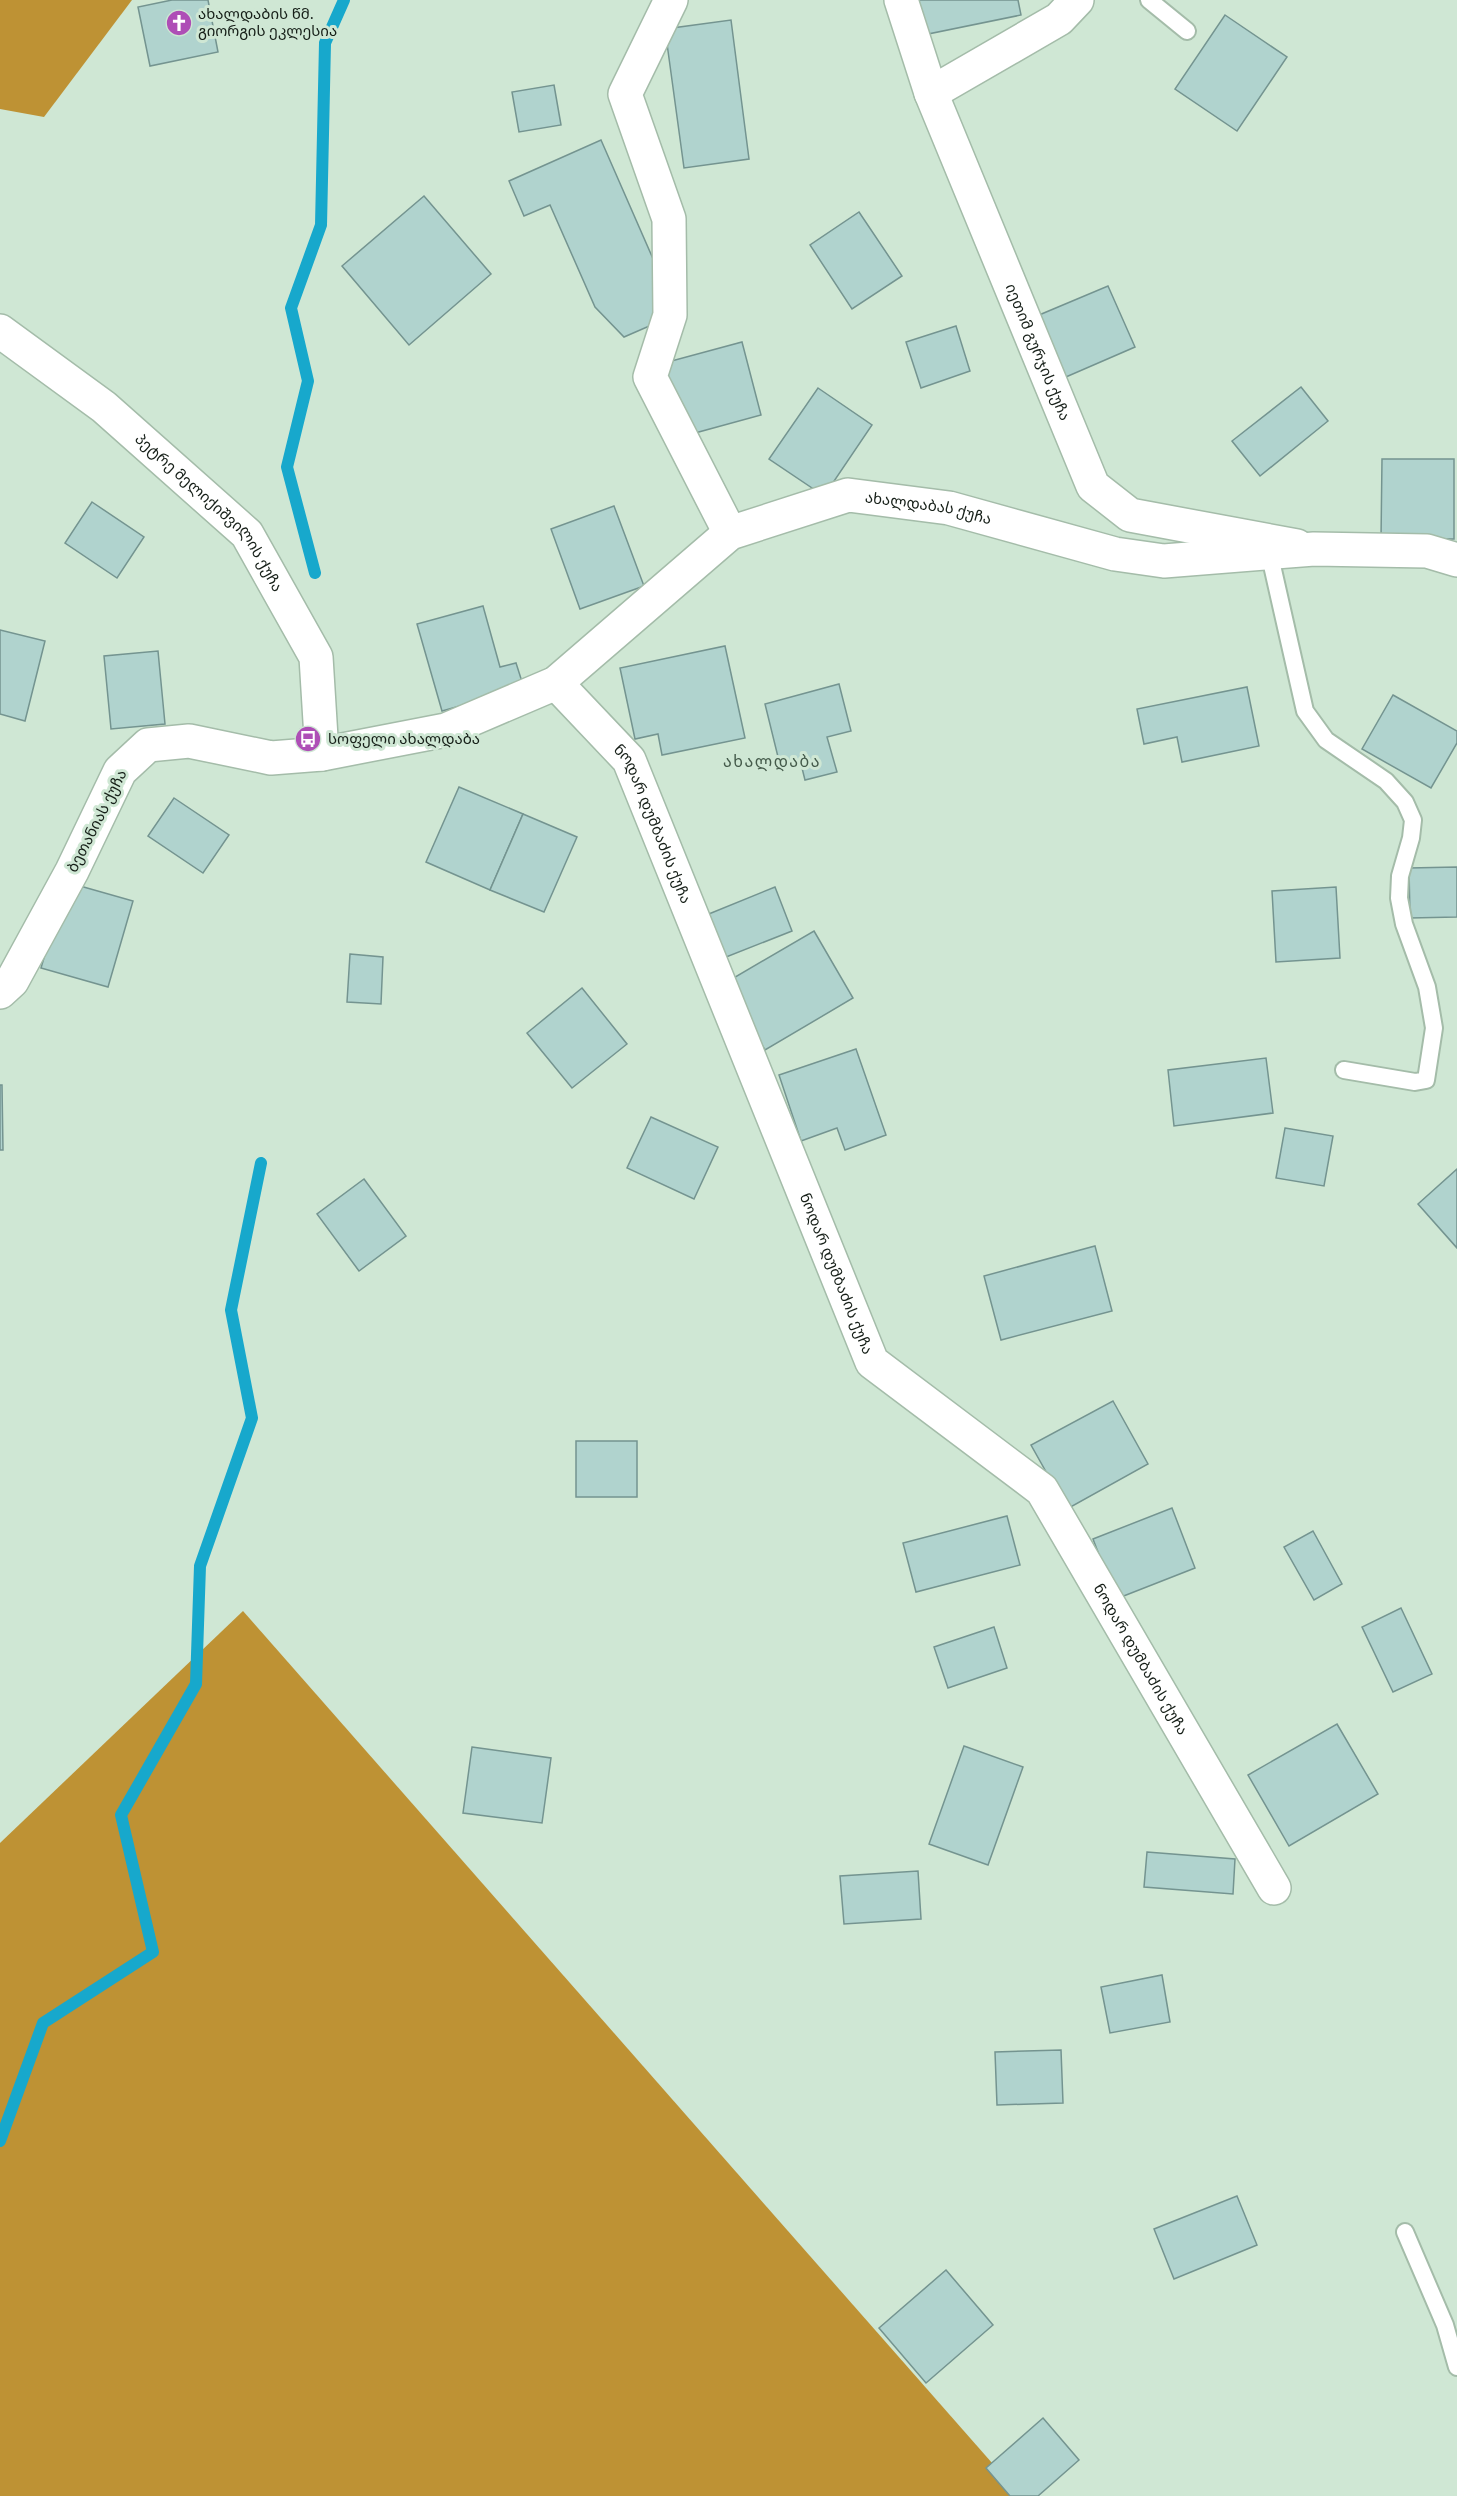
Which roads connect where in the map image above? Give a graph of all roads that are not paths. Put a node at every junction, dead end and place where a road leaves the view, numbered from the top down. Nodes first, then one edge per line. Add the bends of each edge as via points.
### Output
1 (671, 0) edge
2 (901, 0) edge
3 (1077, 0) edge
4 (1149, 0) edge
5 (1187, 31) dead end
6 (931, 93) junction
7 (0, 331) edge
8 (730, 532) junction
9 (1314, 549) junction
10 (1269, 552) junction
11 (1457, 561) edge
12 (556, 683) junction
13 (322, 754) junction
14 (0, 992) edge
15 (1344, 1070) dead end
16 (1274, 1888) dead end
17 (1405, 2232) dead end
18 (1457, 2367) edge

1 - 8 street via 625,94 669,219 670,315 650,377
2 - 6 street, იეთიმ გურჯის ქუჩა
3 - 6 street via 1059,19
4 - 5 lane
6 - 9 street, იეთიმ გურჯის ქუჩა via 1093,486 1130,515
7 - 13 street, პეტრე მელიქიშვილის ქუჩა via 104,406 247,534 316,657
8 - 10 street, ახალდაბას ქუჩა via 848,495 949,508 1115,554 1164,561
8 - 12 street, ახალდაბას ქუჩა
9 - 10 street, ახალდაბას ქუჩა
9 - 11 street, ახალდაბას ქუჩა via 1427,551
10 - 15 lane via 1305,711 1326,740 1386,781 1406,802 1413,820 1399,898 1404,924 1428,987 1434,1028 1426,1080 1415,1082
12 - 13 street, ახალდაბას ქუჩა via 446,730
12 - 16 street, ნოდარ დუმბაძის ქუჩა via 629,760 872,1362 1042,1490
13 - 14 street, ბეთანიას ქუჩა via 271,759 189,741 148,744 120,771 72,871 12,981
17 - 18 lane via 1445,2325

